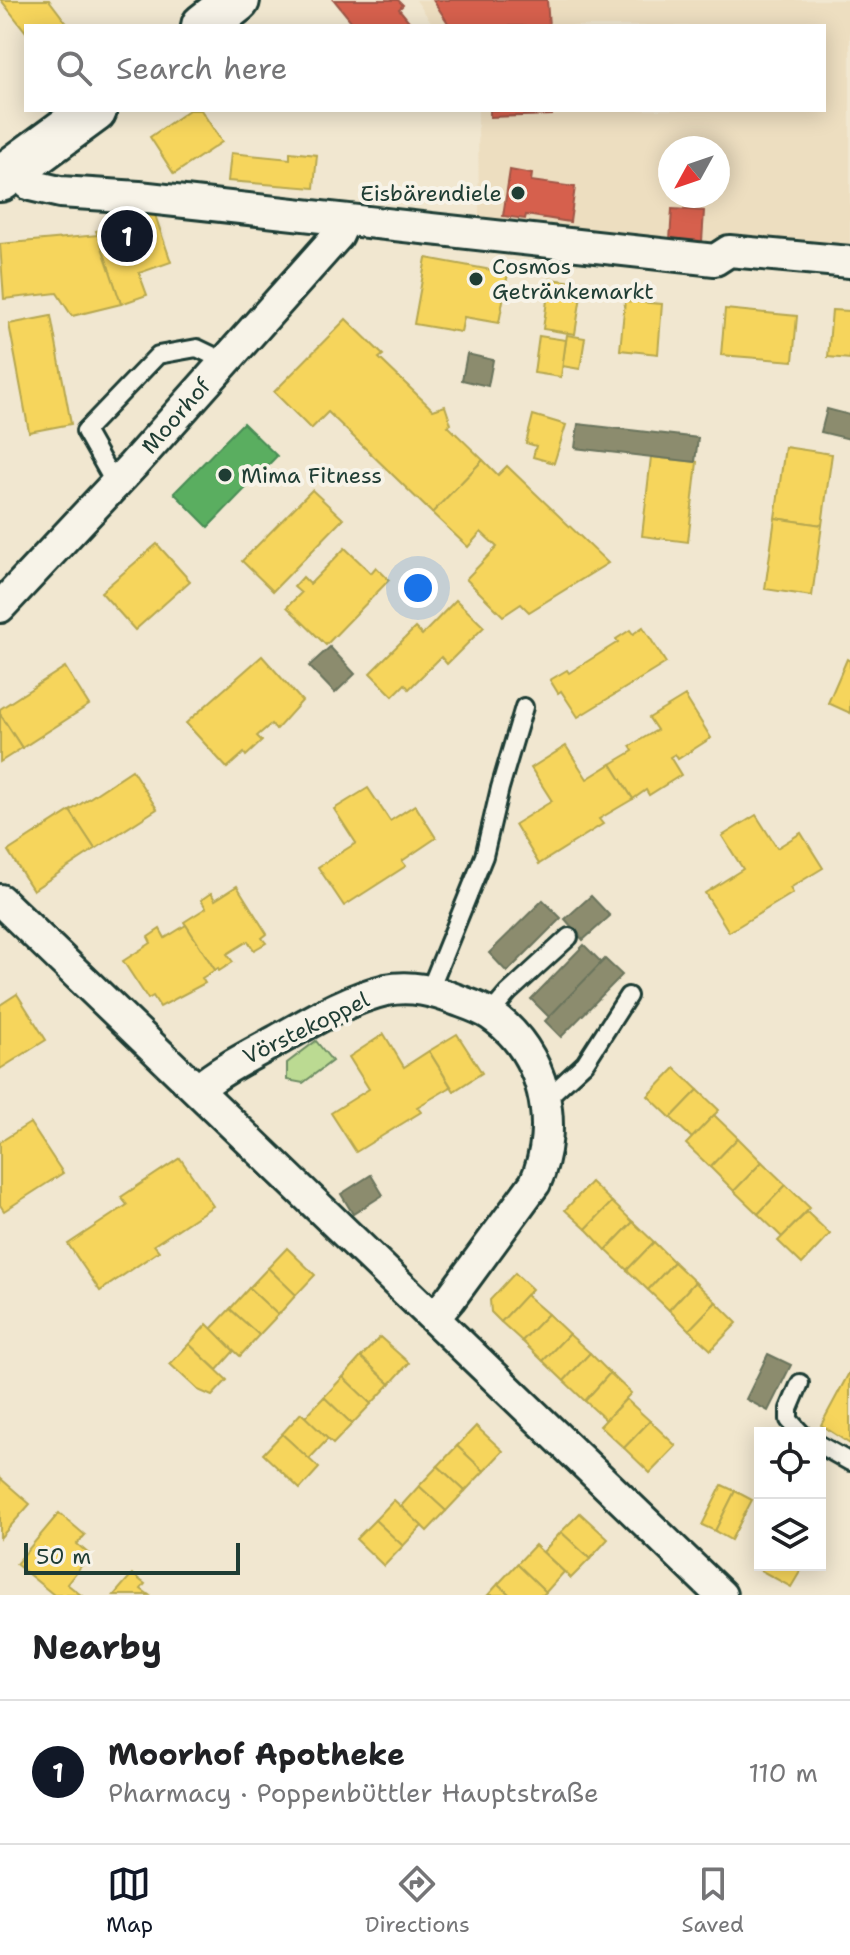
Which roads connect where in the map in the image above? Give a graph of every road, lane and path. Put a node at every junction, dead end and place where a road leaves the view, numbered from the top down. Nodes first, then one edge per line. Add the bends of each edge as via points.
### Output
1 (237, 0) edge
2 (207, 24) edge
3 (91, 112) edge
4 (8, 175) edge
5 (345, 220) junction
6 (850, 262) edge
7 (224, 361) junction
8 (115, 484) junction
9 (0, 607) edge
10 (524, 707) dead end
11 (0, 900) edge
12 (569, 937) dead end
13 (430, 989) junction
14 (628, 996) dead end
15 (490, 1014) junction
16 (198, 1089) junction
17 (545, 1100) junction
18 (434, 1318) junction
19 (800, 1383) dead end
20 (795, 1427) edge
21 (826, 1448) edge
22 (850, 1462) edge
23 (721, 1595) edge

1 - 2 street
3 - 4 street
4 - 5 street via 60,192
5 - 6 street via 715,260 729,251
5 - 7 street, Moorhof via 338,235
7 - 8 street, Moorhof
7 - 8 lane via 197,348 158,355 85,431
8 - 9 street, Moorhof
10 - 13 lane via 484,856
11 - 16 street
12 - 15 lane
13 - 15 street, Vörstekoppel
13 - 16 street, Vörstekoppel via 386,990 349,1002 215,1074
14 - 17 lane via 585,1063
15 - 17 street, Vörstekoppel via 521,1042
16 - 18 street
17 - 18 street, Vörstekoppel via 548,1118 535,1183
18 - 23 street
19 - 20 lane via 789,1409
21 - 22 lane

